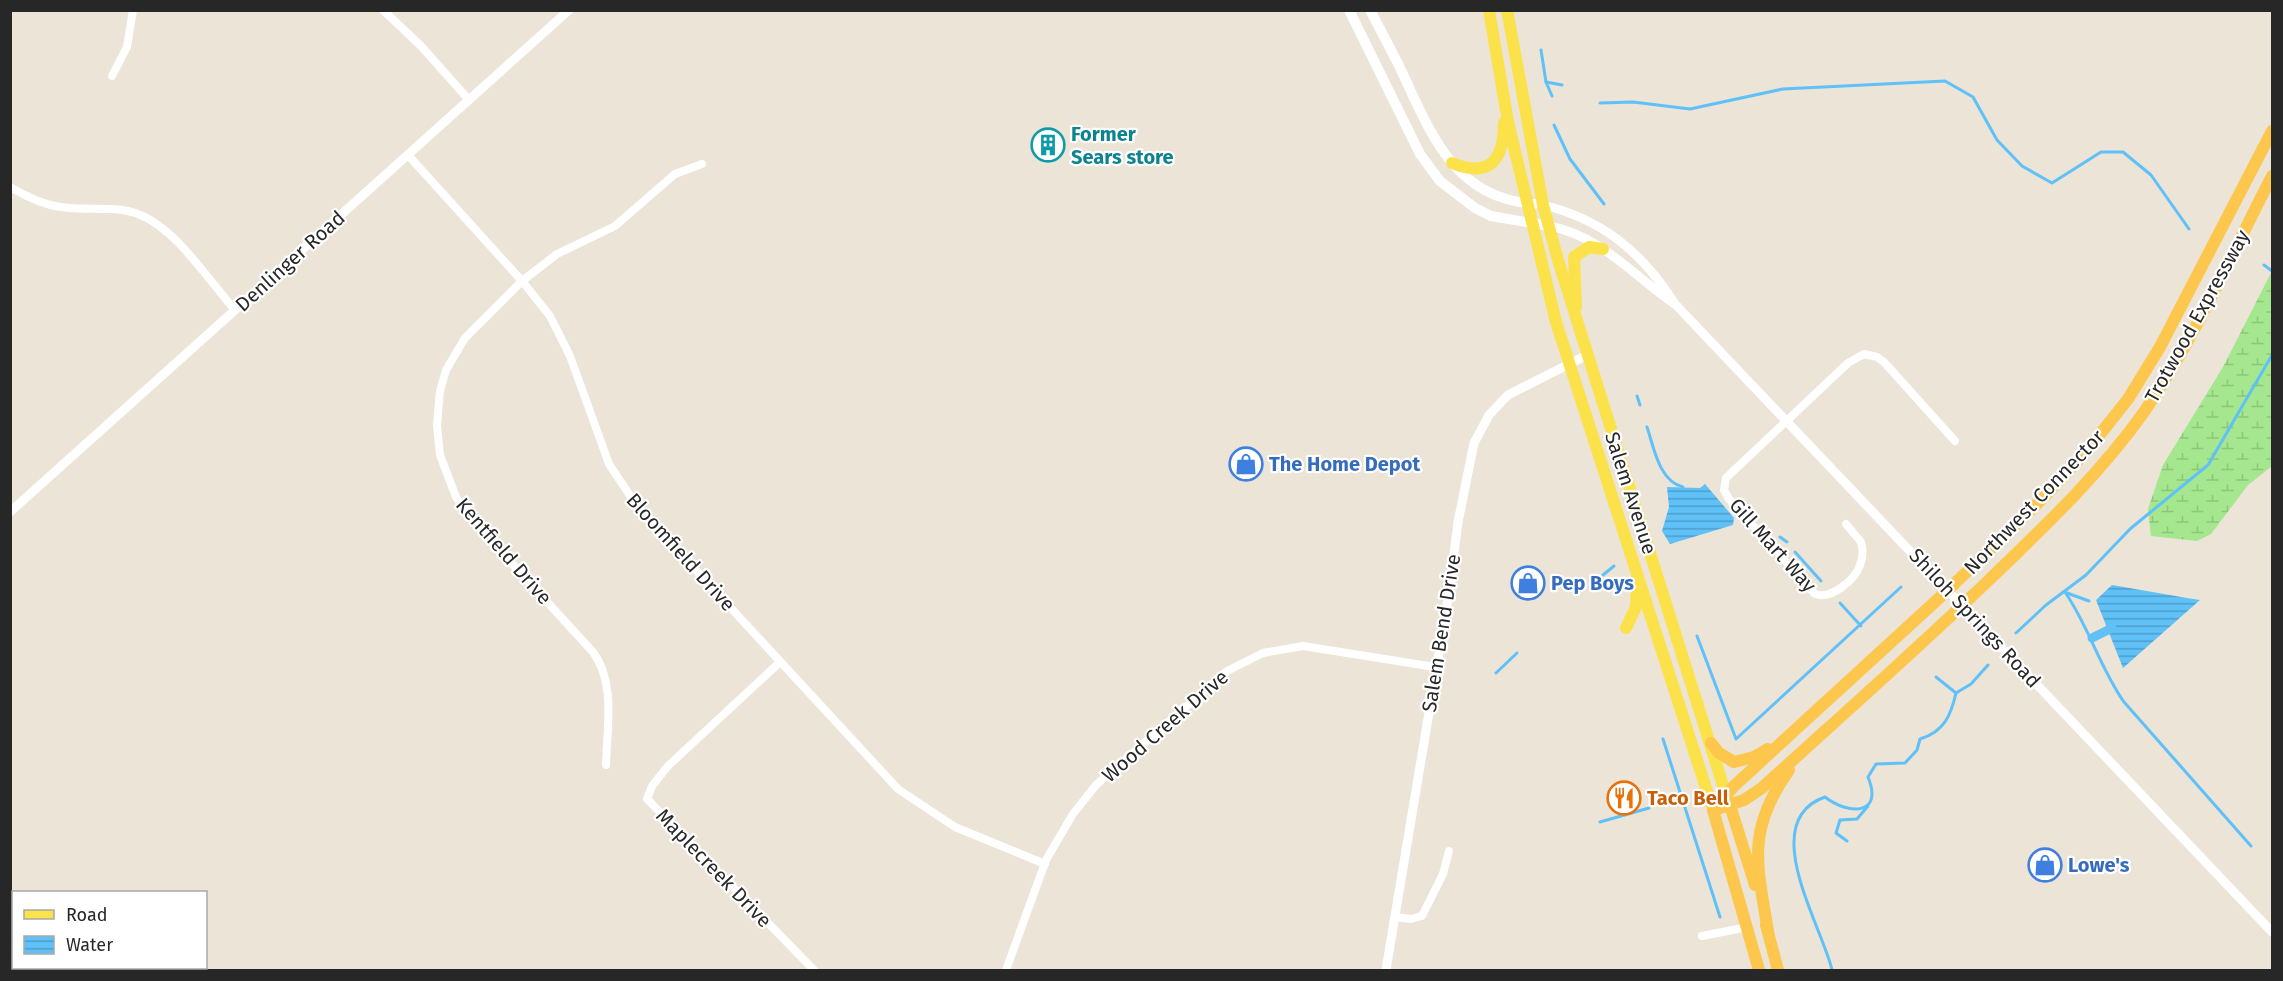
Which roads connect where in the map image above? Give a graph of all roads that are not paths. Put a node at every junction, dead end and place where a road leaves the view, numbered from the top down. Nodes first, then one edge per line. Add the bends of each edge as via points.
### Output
1 (133, 10) edge
2 (382, 10) edge
3 (569, 10) edge
4 (1349, 10) edge
5 (1370, 10) edge
6 (1489, 10) edge
7 (1502, 10) edge
8 (1508, 10) edge
9 (1511, 32) junction
10 (112, 76) dead end
11 (469, 100) junction
12 (1504, 101) junction
13 (2272, 131) edge
14 (408, 156) junction
15 (702, 164) dead end
16 (1452, 164) junction
17 (2272, 176) edge
18 (10, 187) edge
19 (1526, 204) junction
20 (1543, 205) junction
21 (1531, 223) junction
22 (1549, 226) junction
23 (1604, 249) junction
24 (522, 281) junction
25 (1676, 305) junction
26 (235, 309) junction
27 (1575, 317) junction
28 (1587, 355) junction
29 (1569, 365) junction
30 (1788, 421) junction
31 (1954, 441) dead end
32 (10, 512) edge
33 (1846, 524) dead end
34 (1637, 574) junction
35 (1948, 590) junction
36 (1962, 605) junction
37 (1626, 628) dead end
38 (780, 662) junction
39 (1435, 667) junction
40 (1785, 740) junction
41 (1711, 743) junction
42 (1804, 750) junction
43 (606, 765) dead end
44 (1728, 800) junction
45 (1713, 810) junction
46 (1449, 851) dead end
47 (1045, 864) junction
48 (1395, 917) junction
49 (1748, 927) junction
50 (1768, 931) junction
51 (2272, 932) edge
52 (1702, 936) dead end
53 (814, 970) edge
54 (1006, 970) edge
55 (1386, 970) edge
56 (1759, 970) edge
57 (1778, 970) edge

1 - 10 street via 127,47
2 - 11 street via 422,46
3 - 11 street, Denlinger Road
4 - 21 main road, Shiloh Springs Road via 1432,173 1474,208 1491,216
5 - 16 main road, Shiloh Springs Road via 1428,131
6 - 12 main road, Salem Avenue
7 - 9 main road
8 - 9 main road, Salem Avenue
9 - 20 main road, Salem Avenue
11 - 14 street, Denlinger Road
12 - 16 main road via 1504,133 1495,159 1474,170
12 - 19 main road, Salem Avenue
13 - 35 highway, Northwest Connector via 2190,292 2127,399 2044,497
14 - 24 street, Bloomfield Drive
14 - 26 street, Denlinger Road
15 - 24 street, Kentfield Drive via 675,174 615,226 557,254
16 - 19 main road, Shiloh Springs Road via 1480,187
17 - 36 highway, Trotwood Expressway via 2178,358 2145,411 2060,512
18 - 26 street via 54,206 121,210 150,219 166,231
19 - 20 main road, Shiloh Springs Road
19 - 21 main road, Salem Avenue
20 - 22 main road, Salem Avenue
20 - 25 street, Shiloh Springs Road via 1587,219 1625,243 1655,274
21 - 22 main road, Shiloh Springs Road
21 - 29 main road, Salem Avenue
22 - 23 street, Shiloh Springs Road
22 - 27 main road, Salem Avenue
23 - 25 street, Shiloh Springs Road
23 - 27 main road via 1589,247 1574,257
24 - 38 street, Bloomfield Drive via 564,341 618,479 656,527
24 - 43 street, Kentfield Drive via 465,338 446,370 436,425 440,455 467,514 598,658 608,689
25 - 30 street, Shiloh Springs Road
26 - 32 street, Denlinger Road
27 - 28 main road, Salem Avenue
28 - 29 street, Salem Bend Drive
28 - 41 main road, Salem Avenue
29 - 34 main road, Salem Avenue
29 - 39 street, Salem Bend Drive via 1508,395 1481,426 1468,465
30 - 31 street via 1848,363 1870,354 1884,362
30 - 33 street, Gill Mart Way via 1728,475 1724,490 1729,499 1799,579 1820,596 1843,586 1862,562 1862,542
30 - 35 street, Shiloh Springs Road
34 - 37 main road via 1636,607
34 - 45 main road, Salem Avenue
35 - 36 street, Shiloh Springs Road
35 - 40 highway, Northwest Connector
36 - 42 highway, Northwest Connector
36 - 51 street, Shiloh Springs Road
38 - 47 street, Bloomfield Drive via 880,771 917,804 955,828
38 - 53 street, Maplecreek Drive via 668,766 647,799
39 - 47 street, Wood Creek Drive via 1304,646 1275,649 1247,659 1227,671 1096,785 1066,824
39 - 48 street, Salem Bend Drive
40 - 41 highway via 1754,757 1734,762
40 - 44 highway, Northwest Connector
41 - 44 main road, Salem Avenue
42 - 44 highway via 1762,788
42 - 50 highway via 1768,804 1759,830 1759,874
44 - 45 highway
44 - 50 highway, Salem Avenue
45 - 49 highway, Salem Avenue
46 - 48 street via 1443,874 1422,916
47 - 54 street, Wood Creek Drive
48 - 55 street, Salem Bend Drive
49 - 52 street
49 - 56 highway, Salem Avenue
50 - 57 highway, Salem Avenue

